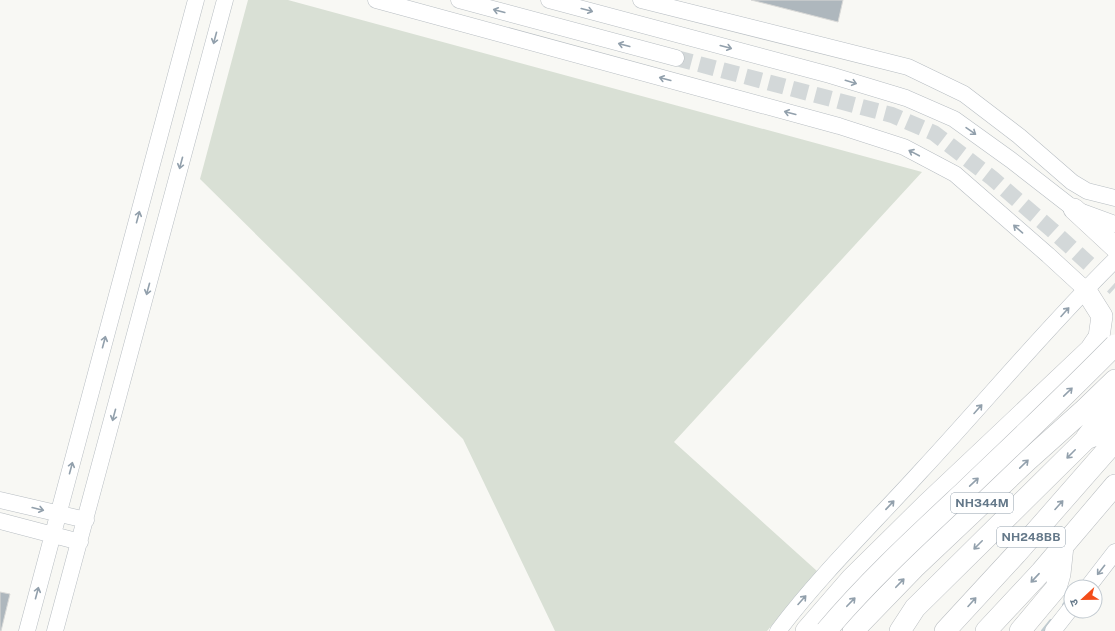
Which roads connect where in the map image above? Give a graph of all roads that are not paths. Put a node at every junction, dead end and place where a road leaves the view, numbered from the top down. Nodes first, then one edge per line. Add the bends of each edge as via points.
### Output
1 (196, 0) edge
2 (225, 0) edge
3 (376, 0) edge
4 (459, 0) edge
5 (549, 0) edge
6 (641, 0) edge
7 (728, 22) junction
8 (702, 41) junction
9 (676, 58) tunnel mouth
10 (1115, 198) edge
11 (1074, 209) junction
12 (1115, 224) edge
13 (1115, 247) edge
14 (1115, 260) edge
15 (1085, 290) junction
16 (1108, 350) edge
17 (1115, 380) edge
18 (1115, 401) edge
19 (1115, 427) edge
20 (1086, 439) junction
21 (1115, 441) edge
22 (1115, 485) edge
23 (0, 500) edge
24 (58, 514) junction
25 (86, 520) junction
26 (0, 522) edge
27 (53, 535) junction
28 (80, 542) junction
29 (1063, 546) junction
30 (1115, 552) edge
31 (1094, 579) edge
32 (915, 608) junction
33 (1063, 618) edge
34 (27, 631) edge
35 (55, 631) edge
36 (778, 631) edge
37 (806, 631) edge
38 (826, 631) edge
39 (853, 631) edge
40 (892, 631) edge
41 (900, 631) edge
42 (946, 631) edge
43 (986, 631) edge
44 (1020, 631) edge
45 (1053, 631) edge

24 -> 1 street
2 -> 25 street
15 -> 3 street via 955,174 904,147 839,126
9 -> 4 street
5 -> 8 street
6 - 7 street
7 - 8 street
7 - 10 street via 908,67 964,94 1087,192
8 -> 11 street via 906,98 954,119
11 - 12 street
11 - 13 highway
14 - 15 street
15 - 16 highway via 1102,316 1099,338
36 -> 15 street via 799,603
16 - 37 highway via 990,443 852,578
38 -> 16 highway, bridge via 899,553 1008,450
39 -> 17 highway, NH344M via 914,568
18 - 20 highway
19 - 20 highway
20 -> 32 highway
42 -> 21 highway, NH248BB
22 - 29 highway, NH248BB
23 -> 24 street
24 - 25 street
24 - 27 street
25 - 28 street
26 - 27 street
27 - 28 street
34 -> 27 street
28 - 35 street
29 -> 43 highway, NH248BB
29 - 44 highway via 1056,588
30 -> 31 street
32 - 40 highway
32 - 41 highway
33 - 45 street

